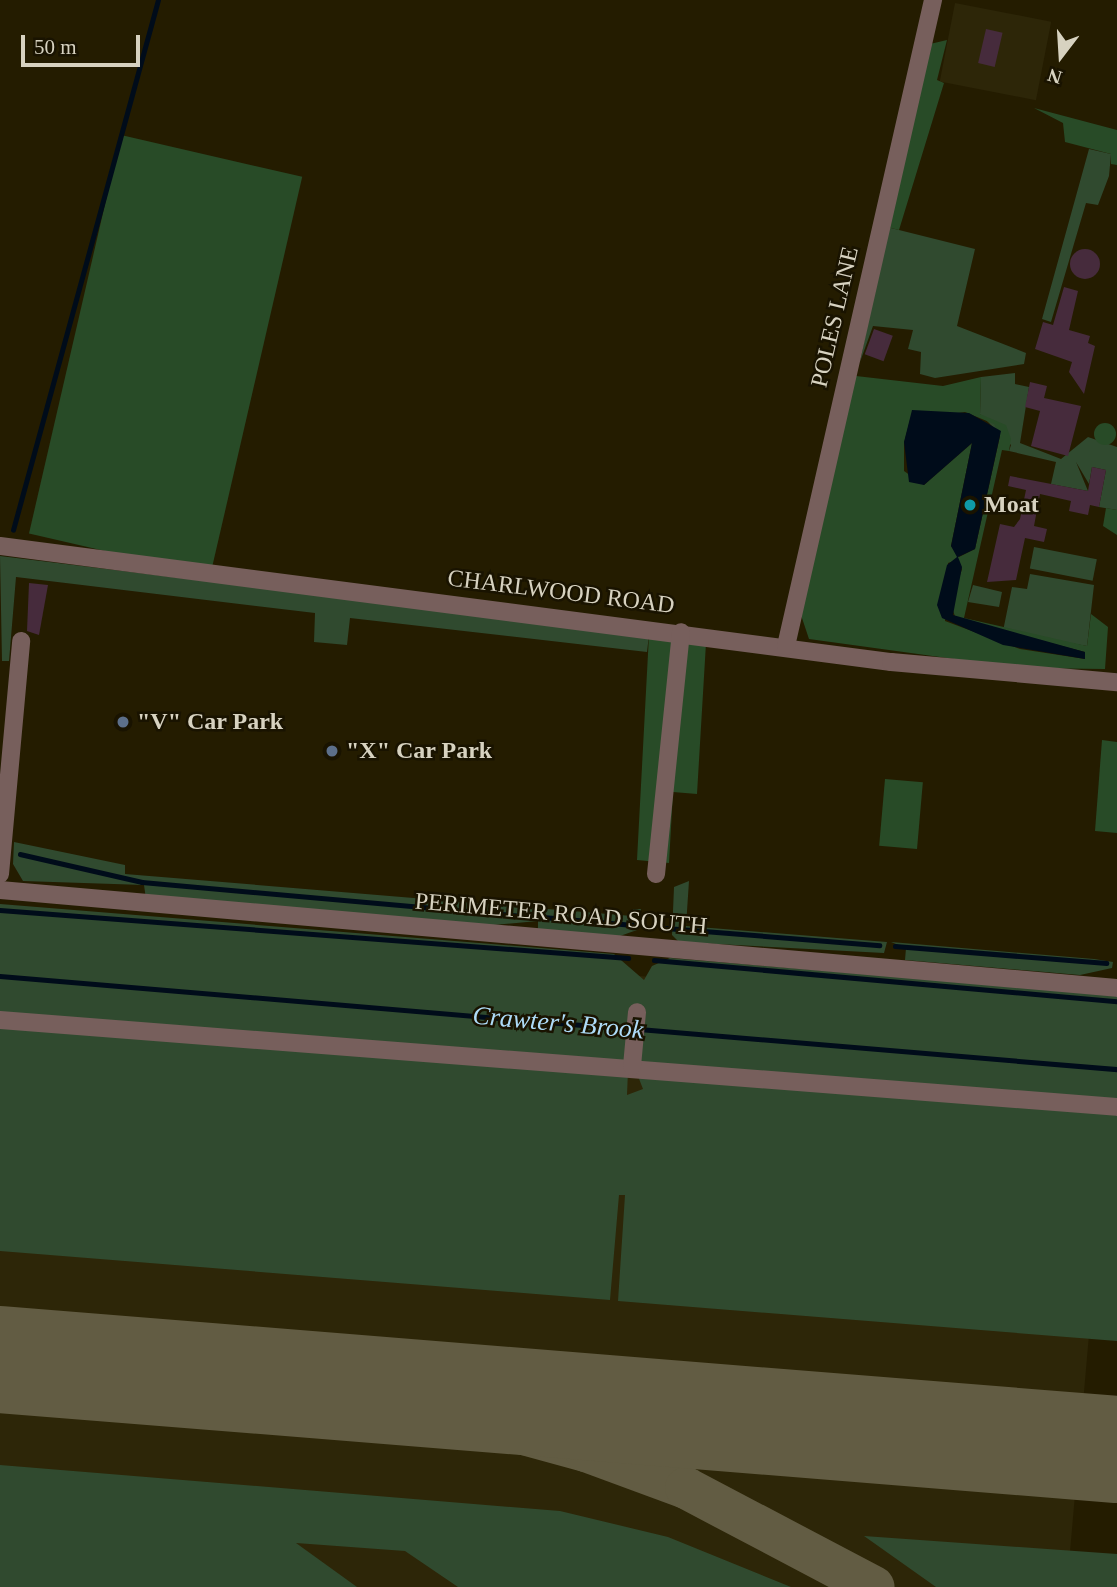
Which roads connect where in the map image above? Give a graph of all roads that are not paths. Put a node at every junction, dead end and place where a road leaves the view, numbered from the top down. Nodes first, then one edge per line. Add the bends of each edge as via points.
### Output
1 (933, 0) edge
2 (0, 546) edge
3 (681, 632) junction
4 (21, 641) dead end
5 (786, 646) junction
6 (1117, 682) edge
7 (1, 844) edge
8 (0, 874) edge
9 (656, 874) dead end
10 (0, 890) edge
11 (1117, 988) edge
12 (637, 1012) dead end
13 (0, 1020) edge
14 (632, 1066) junction
15 (1117, 1107) edge

1 - 5 street, POLES LANE
2 - 3 street, CHARLWOOD ROAD
3 - 5 street, CHARLWOOD ROAD
3 - 9 street
4 - 7 street
5 - 6 street, CHARLWOOD ROAD
7 - 8 street
10 - 11 street, PERIMETER ROAD SOUTH
12 - 14 street
13 - 14 street via 115,1033
14 - 15 street

